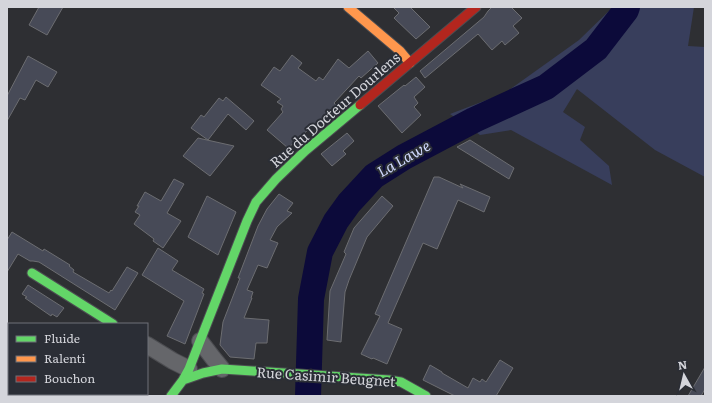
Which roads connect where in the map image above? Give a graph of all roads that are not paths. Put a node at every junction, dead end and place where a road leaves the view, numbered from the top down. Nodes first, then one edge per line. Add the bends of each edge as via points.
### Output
1 (348, 7) edge
2 (476, 7) edge
3 (410, 63) junction
4 (32, 273) dead end
5 (111, 323) edge
6 (200, 340) junction
7 (148, 346) edge
8 (222, 369) junction
9 (186, 375) junction
10 (172, 396) edge
11 (426, 396) edge

1 - 3 street via 400,51
2 - 3 street, Rue du Docteur Dourlens
3 - 6 street, Rue du Docteur Dourlens via 305,151 256,202
4 - 5 street
6 - 8 street
6 - 9 street, Rue du Docteur Dourlens
7 - 9 street via 173,361
8 - 9 street, Rue Casimir Beugnet
8 - 11 street, Rue Casimir Beugnet via 389,380 401,382
9 - 10 street, Rue du Docteur Dourlens

